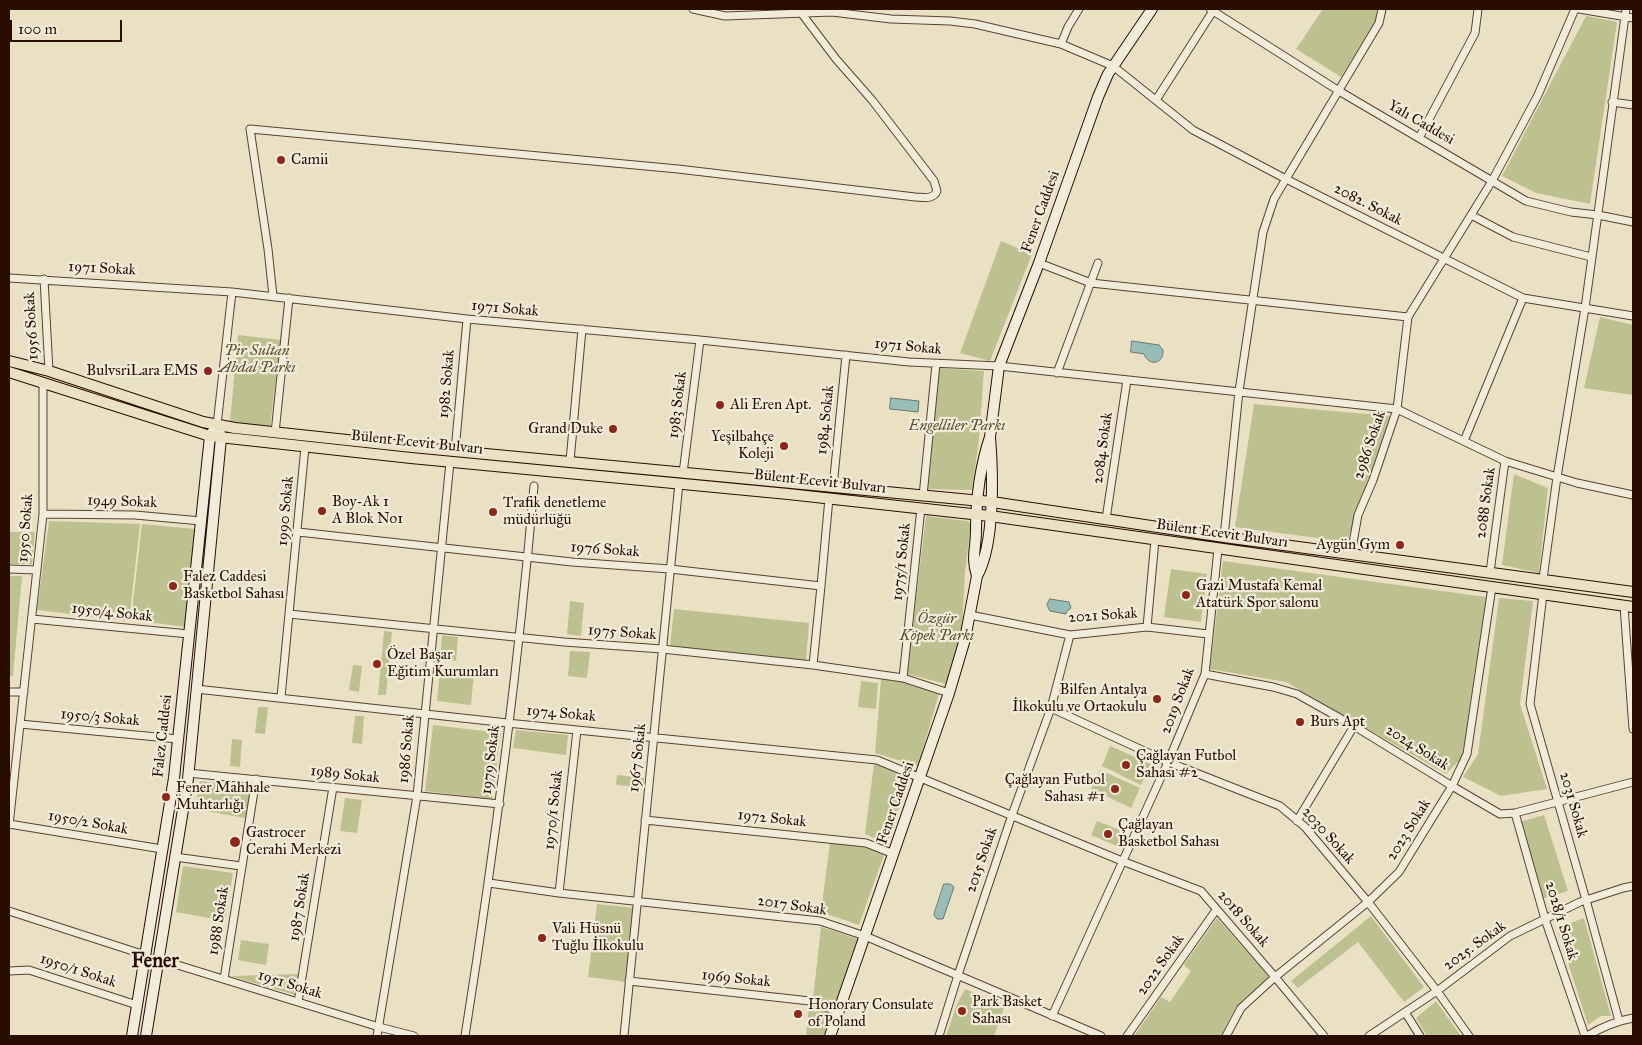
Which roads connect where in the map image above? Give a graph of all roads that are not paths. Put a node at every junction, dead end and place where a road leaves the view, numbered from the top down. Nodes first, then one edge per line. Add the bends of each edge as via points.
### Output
1 (693, 9) edge
2 (1079, 9) edge
3 (1152, 9) edge
4 (1382, 9) edge
5 (1478, 9) edge
6 (1577, 9) edge
7 (1212, 10) edge
8 (1625, 12) edge
9 (802, 14) junction
10 (1633, 18) edge
11 (1062, 44) junction
12 (1113, 66) junction
13 (1339, 91) junction
14 (1156, 100) junction
15 (1612, 102) junction
16 (1633, 105) edge
17 (1419, 138) junction
18 (1286, 179) junction
19 (1492, 181) junction
20 (1471, 215) junction
21 (1598, 215) junction
22 (1633, 222) edge
23 (1591, 257) junction
24 (1444, 259) junction
25 (1038, 263) junction
26 (1098, 263) dead end
27 (9, 278) edge
28 (44, 279) junction
29 (1091, 283) junction
30 (232, 292) junction
31 (273, 296) junction
32 (289, 298) junction
33 (1523, 298) junction
34 (1252, 299) junction
35 (1585, 308) junction
36 (1633, 316) edge
37 (1408, 317) junction
38 (467, 319) junction
39 (582, 329) junction
40 (700, 340) junction
41 (846, 355) junction
42 (9, 361) edge
43 (936, 364) junction
44 (999, 366) junction
45 (9, 372) edge
46 (49, 372) junction
47 (1057, 373) junction
48 (1127, 380) junction
49 (43, 382) junction
50 (1240, 391) junction
51 (1397, 409) junction
52 (217, 425) junction
53 (275, 433) junction
54 (210, 436) junction
55 (990, 437) junction
56 (221, 438) junction
57 (1464, 441) junction
58 (305, 447) junction
59 (455, 451) junction
60 (570, 461) junction
61 (1505, 461) junction
62 (450, 462) junction
63 (1557, 477) junction
64 (681, 478) junction
65 (534, 486) dead end
66 (833, 487) junction
67 (1633, 494) edge
68 (923, 496) junction
69 (829, 498) junction
70 (977, 501) junction
71 (992, 502) junction
72 (921, 508) junction
73 (43, 514) junction
74 (975, 514) junction
75 (990, 516) junction
76 (1106, 520) junction
77 (201, 521) junction
78 (298, 532) junction
79 (1224, 537) junction
80 (1155, 540) junction
81 (440, 548) junction
82 (1218, 549) junction
83 (1352, 551) junction
84 (528, 557) junction
85 (9, 569) edge
86 (670, 569) junction
87 (37, 570) junction
88 (1490, 572) junction
89 (977, 576) junction
90 (1543, 579) junction
91 (821, 586) junction
92 (1492, 587) junction
93 (1633, 592) edge
94 (1543, 594) junction
95 (1628, 607) edge
96 (289, 614) junction
97 (970, 615) junction
98 (32, 619) junction
99 (1147, 627) junction
100 (432, 628) junction
101 (189, 634) junction
102 (1208, 634) junction
103 (1070, 635) junction
104 (519, 637) junction
105 (662, 650) junction
106 (813, 665) junction
107 (1205, 674) junction
108 (903, 678) junction
109 (184, 687) junction
110 (196, 689) junction
111 (9, 692) edge
112 (24, 692) junction
113 (949, 693) junction
114 (281, 697) junction
115 (1051, 708) junction
116 (424, 714) junction
117 (510, 723) junction
118 (20, 724) junction
119 (1354, 726) junction
120 (1633, 729) edge
121 (577, 730) junction
122 (654, 737) junction
123 (178, 739) junction
124 (1168, 762) junction
125 (188, 773) junction
126 (920, 778) junction
127 (256, 780) junction
128 (1633, 782) edge
129 (1452, 786) junction
130 (333, 787) junction
131 (10, 794) edge
132 (417, 796) junction
133 (1557, 801) junction
134 (500, 804) junction
135 (1515, 813) junction
136 (1012, 814) junction
137 (645, 820) junction
138 (1297, 821) junction
139 (9, 824) edge
140 (162, 850) junction
141 (894, 854) junction
142 (175, 857) junction
143 (1122, 861) junction
144 (241, 866) junction
145 (489, 883) junction
146 (1633, 886) edge
147 (558, 893) junction
148 (1586, 900) junction
149 (637, 901) junction
150 (1368, 902) junction
151 (1216, 910) junction
152 (9, 911) edge
153 (1545, 919) junction
154 (865, 936) junction
155 (145, 955) junction
156 (158, 959) junction
157 (9, 971) edge
158 (958, 975) junction
159 (1275, 977) junction
160 (224, 979) junction
161 (629, 981) junction
162 (1437, 991) junction
163 (298, 1002) junction
164 (137, 1005) junction
165 (838, 1012) junction
166 (1405, 1012) junction
167 (1052, 1016) junction
168 (1633, 1018) edge
169 (1619, 1021) junction
170 (379, 1027) junction
171 (132, 1036) edge
172 (146, 1036) edge
173 (377, 1036) edge
174 (414, 1036) edge
175 (465, 1036) edge
176 (624, 1036) edge
177 (830, 1036) edge
178 (939, 1036) edge
179 (1101, 1036) edge
180 (1127, 1036) edge
181 (1226, 1036) edge
182 (1324, 1036) edge
183 (1369, 1036) edge
184 (1420, 1036) edge
185 (1469, 1036) edge
186 (1586, 1036) edge

1 - 9 street, 2082. Sokak via 725,16
2 - 11 street
3 - 12 street, Fener Caddesi
4 - 13 street via 1379,23
5 - 17 street via 1476,33
6 - 8 street
6 - 19 street via 1538,95
7 - 13 street, Yalı Caddesi
7 - 14 street
8 - 10 street
8 - 15 street
9 - 11 street, 2082. Sokak via 832,12 950,21
9 - 31 street via 934,181 935,196 915,197 678,169 250,129
11 - 12 street, 2082. Sokak
12 - 14 street, 2082. Sokak
12 - 25 street, Fener Caddesi via 1098,97
13 - 17 street, Yalı Caddesi
13 - 18 street
14 - 18 street, 2082. Sokak via 1193,130
15 - 16 street
15 - 21 street
17 - 19 street, Yalı Caddesi
18 - 24 street, 2082. Sokak
18 - 34 street via 1274,199 1263,232
19 - 20 street
19 - 21 street, Yalı Caddesi via 1526,201
20 - 23 street via 1513,237
20 - 24 street
21 - 22 street, Yalı Caddesi
21 - 23 street
23 - 35 street
24 - 33 street, 2082. Sokak
24 - 37 street
25 - 29 street
25 - 44 street, Fener Caddesi
26 - 29 street
27 - 28 street, 1971 Sokak
28 - 30 street, 1971 Sokak
28 - 46 street, 1956 Sokak
29 - 34 street
29 - 47 street
30 - 31 street, 1971 Sokak
30 - 52 street
31 - 32 street, 1971 Sokak
32 - 38 street, 1971 Sokak
32 - 53 street
33 - 35 street, 2082. Sokak
33 - 57 street
34 - 37 street
34 - 50 street
35 - 36 street, 2082. Sokak
35 - 63 street
37 - 51 street
38 - 39 street, 1971 Sokak
38 - 59 street, 1982 Sokak
39 - 40 street, 1971 Sokak
39 - 60 street
40 - 41 street, 1971 Sokak
40 - 64 street, 1983 Sokak
41 - 43 street, 1971 Sokak
41 - 66 street, 1984 Sokak
42 - 46 main road, Bülent Ecevit Bulvarı
43 - 44 street, 1971 Sokak
43 - 68 street
44 - 47 street, 1971 Sokak
44 - 55 street, Fener Caddesi
45 - 49 main road, Bülent Ecevit Bulvarı
46 - 52 main road, Bülent Ecevit Bulvarı
47 - 48 street, 1971 Sokak
48 - 50 street, 1971 Sokak
48 - 76 street, 2084 Sokak
49 - 54 main road, Bülent Ecevit Bulvarı
49 - 73 street, 1950 Sokak
50 - 51 street, 1971 Sokak
50 - 79 street
51 - 57 street, 2986 Sokak
51 - 83 street, 2986 Sokak via 1358,515
52 - 53 main road, Bülent Ecevit Bulvarı
52 - 54 street
52 - 56 street
53 - 59 main road, Bülent Ecevit Bulvarı
54 - 56 main road, Bülent Ecevit Bulvarı
54 - 77 street, Falez Caddesi
55 - 70 street, Fener Caddesi via 982,460
55 - 71 street, Fener Caddesi
56 - 58 main road, Bülent Ecevit Bulvarı
56 - 110 street, Falez Caddesi
57 - 61 street, 2986 Sokak
58 - 62 main road, Bülent Ecevit Bulvarı
58 - 78 street, 1990 Sokak
59 - 60 main road, Bülent Ecevit Bulvarı
60 - 64 main road, Bülent Ecevit Bulvarı
61 - 63 street, 2088 Sokak
61 - 88 street, 2088 Sokak
62 - 64 main road, Bülent Ecevit Bulvarı
62 - 81 street, 1986 Sokak
63 - 67 street, 2088 Sokak
63 - 90 street
64 - 66 main road, Bülent Ecevit Bulvarı
64 - 69 main road, Bülent Ecevit Bulvarı
64 - 86 street, 1967 Sokak
65 - 84 street, 1979 Sokak
66 - 68 main road, Bülent Ecevit Bulvarı
68 - 70 main road, Bülent Ecevit Bulvarı
69 - 72 main road, Bülent Ecevit Bulvarı
69 - 91 street
70 - 71 main road, Bülent Ecevit Bulvarı
70 - 74 street, Fener Caddesi
71 - 75 street, Fener Caddesi
71 - 76 main road, Bülent Ecevit Bulvarı
72 - 74 main road, Bülent Ecevit Bulvarı
72 - 108 street, 1975/1 Sokak
73 - 77 street, 1949 Sokak via 135,515
73 - 87 street, 1950 Sokak
74 - 75 main road, Bülent Ecevit Bulvarı
74 - 89 street, Fener Caddesi via 973,562
75 - 80 main road, Bülent Ecevit Bulvarı
75 - 89 street, Fener Caddesi via 990,529
76 - 79 main road, Bülent Ecevit Bulvarı
77 - 101 street, Falez Caddesi
78 - 81 street, 1976 Sokak
78 - 96 street, 1990 Sokak
79 - 83 main road, Bülent Ecevit Bulvarı
80 - 82 main road, Bülent Ecevit Bulvarı
80 - 99 street
81 - 84 street, 1976 Sokak
81 - 100 street, 1986 Sokak
82 - 92 main road, Bülent Ecevit Bulvarı
82 - 102 street, 2019 Sokak
83 - 88 main road, Bülent Ecevit Bulvarı
84 - 86 street, 1976 Sokak
84 - 104 street, 1979 Sokak
85 - 87 street
86 - 91 street, 1976 Sokak
86 - 105 street, 1967 Sokak
87 - 98 street, 1950 Sokak
88 - 90 main road, Bülent Ecevit Bulvarı
89 - 97 street, Fener Caddesi
90 - 93 main road, Bülent Ecevit Bulvarı
91 - 106 street
92 - 94 main road, Bülent Ecevit Bulvarı
92 - 129 street, 2024 Sokak via 1467,754
94 - 95 main road, Bülent Ecevit Bulvarı
94 - 133 street, 2031 Sokak via 1530,704
95 - 120 street
96 - 100 street, 1975 Sokak
96 - 114 street, 1990 Sokak
97 - 103 street, 2021 Sokak
97 - 113 street, Fener Caddesi
98 - 101 street, 1950/4 Sokak
98 - 112 street, 1950 Sokak
99 - 102 street, 2021 Sokak
99 - 103 street, 2021 Sokak
100 - 104 street, 1975 Sokak
100 - 116 street, 1986 Sokak
101 - 109 street, Falez Caddesi
102 - 107 street, 2019 Sokak
103 - 115 street, 2015 Sokak
104 - 105 street, 1975 Sokak
104 - 117 street, 1979 Sokak
105 - 106 street, 1975 Sokak
105 - 122 street, 1967 Sokak
106 - 108 street, 1975 Sokak
107 - 119 street, 2024 Sokak via 1297,694
107 - 124 street, 2019 Sokak
108 - 113 street, 1975 Sokak
109 - 110 street
109 - 123 street, Falez Caddesi
110 - 114 street, 1974 Sokak
110 - 125 street, Falez Caddesi
111 - 112 street
112 - 118 street, 1950 Sokak
113 - 126 street, Fener Caddesi
114 - 116 street, 1974 Sokak
115 - 124 street, 2030 Sokak
115 - 136 street, 2015 Sokak
116 - 117 street, 1974 Sokak
116 - 132 street, 1986 Sokak
117 - 121 street, 1974 Sokak
117 - 134 street, 1979 Sokak
118 - 123 street, 1950/3 Sokak
118 - 131 street, 1950 Sokak
119 - 129 street, 2024 Sokak
119 - 138 street
121 - 122 street, 1974 Sokak
121 - 147 street, 1970/1 Sokak
122 - 126 street, 1974 Sokak via 877,760
122 - 137 street, 1967 Sokak
123 - 140 street, Falez Caddesi
124 - 138 street, 2030 Sokak via 1280,806
124 - 143 street, 2019 Sokak
125 - 127 street, 1989 Sokak
125 - 142 street, Falez Caddesi
126 - 136 street, 2018 Sokak
126 - 141 street, Fener Caddesi
127 - 130 street, 1989 Sokak
127 - 144 street, 1988 Sokak
128 - 133 street
129 - 135 street via 1500,814
129 - 150 street, 2023 Sokak via 1399,872
130 - 132 street, 1989 Sokak
130 - 163 street, 1987 Sokak
131 - 139 street, 1950 Sokak
132 - 134 street, 1989 Sokak
132 - 170 street, 1986 Sokak
133 - 135 street
133 - 148 street, 2031 Sokak
134 - 145 street, 1979 Sokak
135 - 153 street, 2028/1 Sokak
136 - 143 street, 2018 Sokak
136 - 158 street, 2015 Sokak
137 - 141 street, 1972 Sokak via 866,843
137 - 149 street, 1967 Sokak
138 - 150 street, 2030 Sokak
139 - 140 street, 1950/2 Sokak
140 - 155 street, Falez Caddesi
141 - 154 street, Fener Caddesi
142 - 144 street, 1988 Sokak
142 - 156 street, Falez Caddesi
143 - 151 street, 2018 Sokak via 1201,891
143 - 167 street, 2019 Sokak
144 - 160 street, 1988 Sokak
145 - 147 street, 2017 Sokak
145 - 175 street, 1979 Sokak
146 - 148 street, 2025. Sokak
147 - 149 street, 2017 Sokak
148 - 153 street, 2025. Sokak
148 - 169 street, 2031 Sokak
149 - 154 street, 2017 Sokak via 820,921
149 - 161 street, 1967 Sokak
150 - 159 street, 2023 Sokak
150 - 162 street, 2030 Sokak
151 - 159 street, 2018 Sokak
151 - 180 street, 2022 Sokak
152 - 155 street
153 - 162 street, 2025. Sokak via 1510,936
153 - 186 street, 2028/1 Sokak
154 - 158 street, 2017 Sokak
154 - 165 street, Fener Caddesi
155 - 156 street
155 - 164 street, Falez Caddesi
156 - 160 street, 1951 Sokak
156 - 172 street, Falez Caddesi
157 - 164 street, 1950/1 Sokak via 29,970
158 - 167 street, 2017 Sokak
158 - 178 street, 2015 Sokak
159 - 181 street, 2023 Sokak via 1241,1008
159 - 182 street, 2018 Sokak
160 - 163 street, 1951 Sokak
161 - 165 street, 1969 Sokak via 810,1001
161 - 176 street, 1967 Sokak
162 - 166 street, 2025. Sokak
162 - 185 street, 2030 Sokak
163 - 170 street, 1951 Sokak
164 - 171 street, Falez Caddesi
165 - 177 street, Fener Caddesi
166 - 183 street, 2025. Sokak
166 - 184 street
167 - 179 street, 2017 Sokak
168 - 169 street
169 - 186 street
170 - 173 street, 1986 Sokak
170 - 174 street, 1951 Sokak

